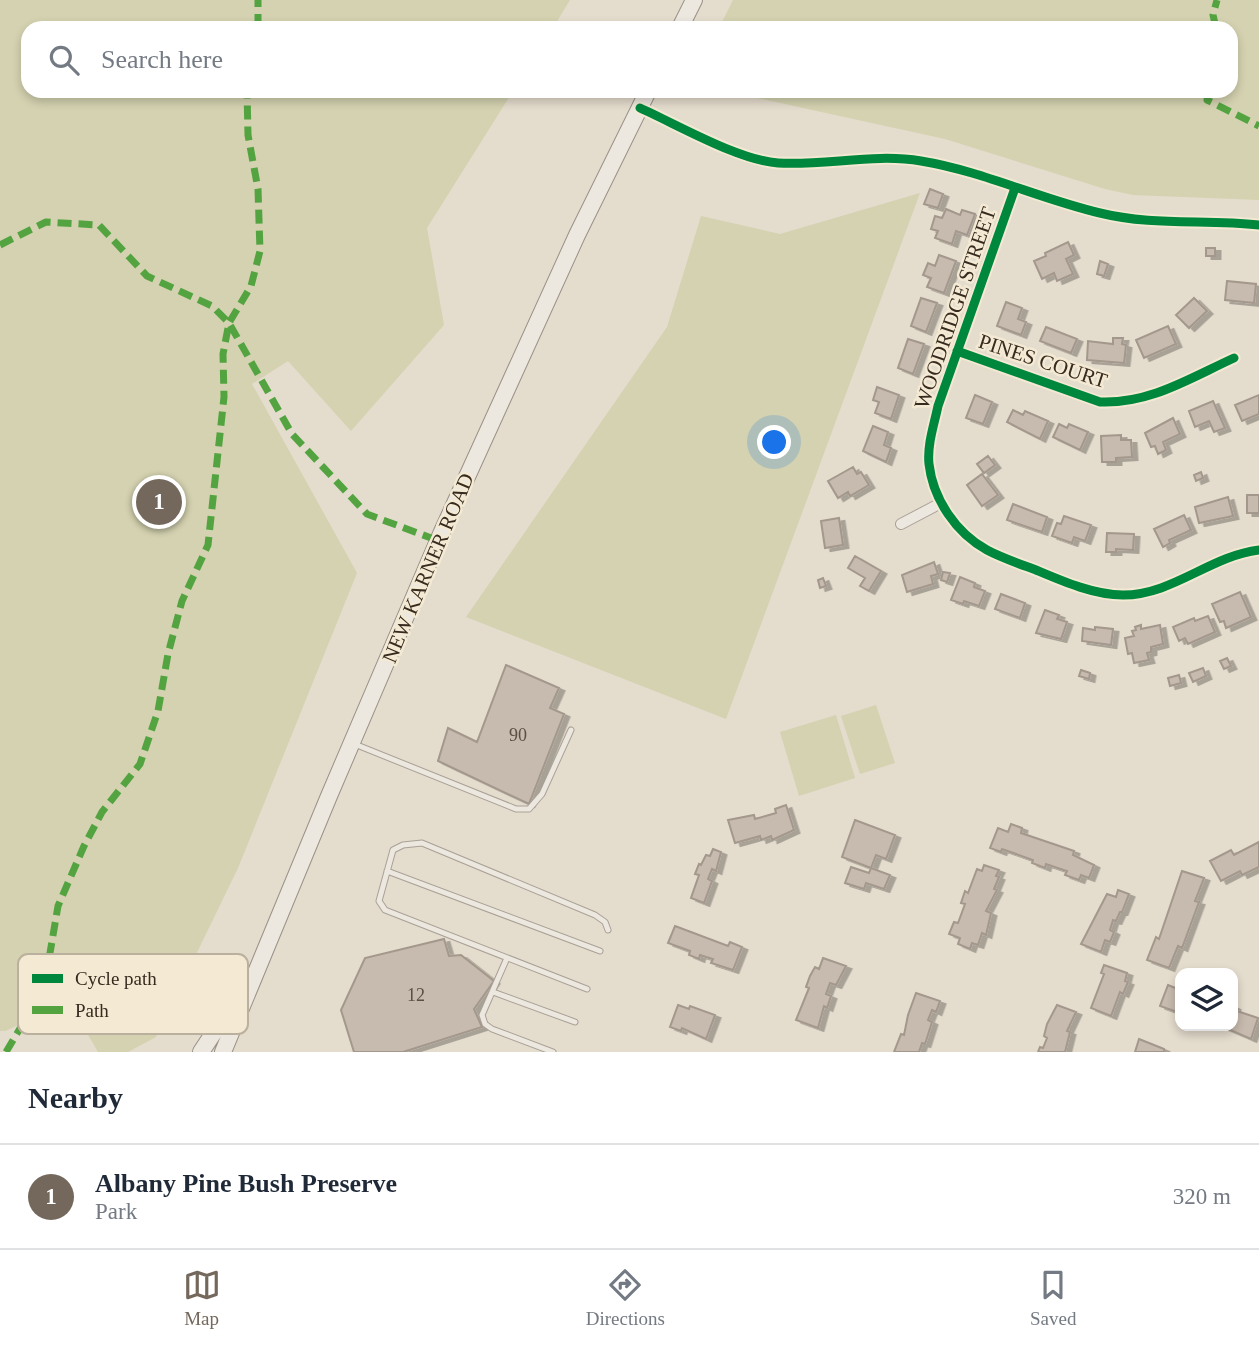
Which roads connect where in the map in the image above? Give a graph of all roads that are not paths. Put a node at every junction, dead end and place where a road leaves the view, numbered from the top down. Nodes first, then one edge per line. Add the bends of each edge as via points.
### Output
1 (694, 0) edge
2 (684, 21) edge
3 (645, 98) edge
4 (640, 108) junction
5 (1015, 188) junction
6 (1259, 225) edge
7 (957, 351) junction
8 (1234, 358) dead end
9 (941, 503) junction
10 (901, 524) dead end
11 (1259, 550) edge
12 (571, 730) dead end
13 (352, 743) junction
14 (387, 871) junction
15 (608, 930) dead end
16 (600, 951) dead end
17 (506, 958) junction
18 (259, 965) junction
19 (248, 982) edge
20 (587, 989) dead end
21 (248, 992) edge
22 (493, 992) junction
23 (575, 1022) dead end
24 (213, 1034) edge
25 (230, 1034) edge
26 (201, 1052) edge
27 (223, 1052) edge
28 (553, 1052) edge

1 - 2 main road
3 - 4 main road, NEW KARNER ROAD
4 - 5 street via 747,157 775,163 919,161
4 - 13 main road, NEW KARNER ROAD via 600,185 441,534
5 - 6 street via 1101,214
5 - 7 street, WOODRIDGE STREET
7 - 8 street, PINES COURT via 1100,402 1153,395
7 - 9 street, WOODRIDGE STREET via 930,443 929,465
9 - 10 street
9 - 11 street, WOODRIDGE STREET via 956,526 985,549 1061,581 1122,595 1160,590 1225,558
12 - 13 lane via 542,794 529,809 516,810
13 - 18 main road, NEW KARNER ROAD
14 - 15 lane via 393,850 422,843 595,915
14 - 16 lane
14 - 17 lane via 379,901 385,910
17 - 20 lane
17 - 22 lane
18 - 19 main road
18 - 21 main road, NEW KARNER ROAD
22 - 23 lane
22 - 28 lane via 482,1015 485,1024
24 - 26 main road
25 - 27 main road, NEW KARNER ROAD

